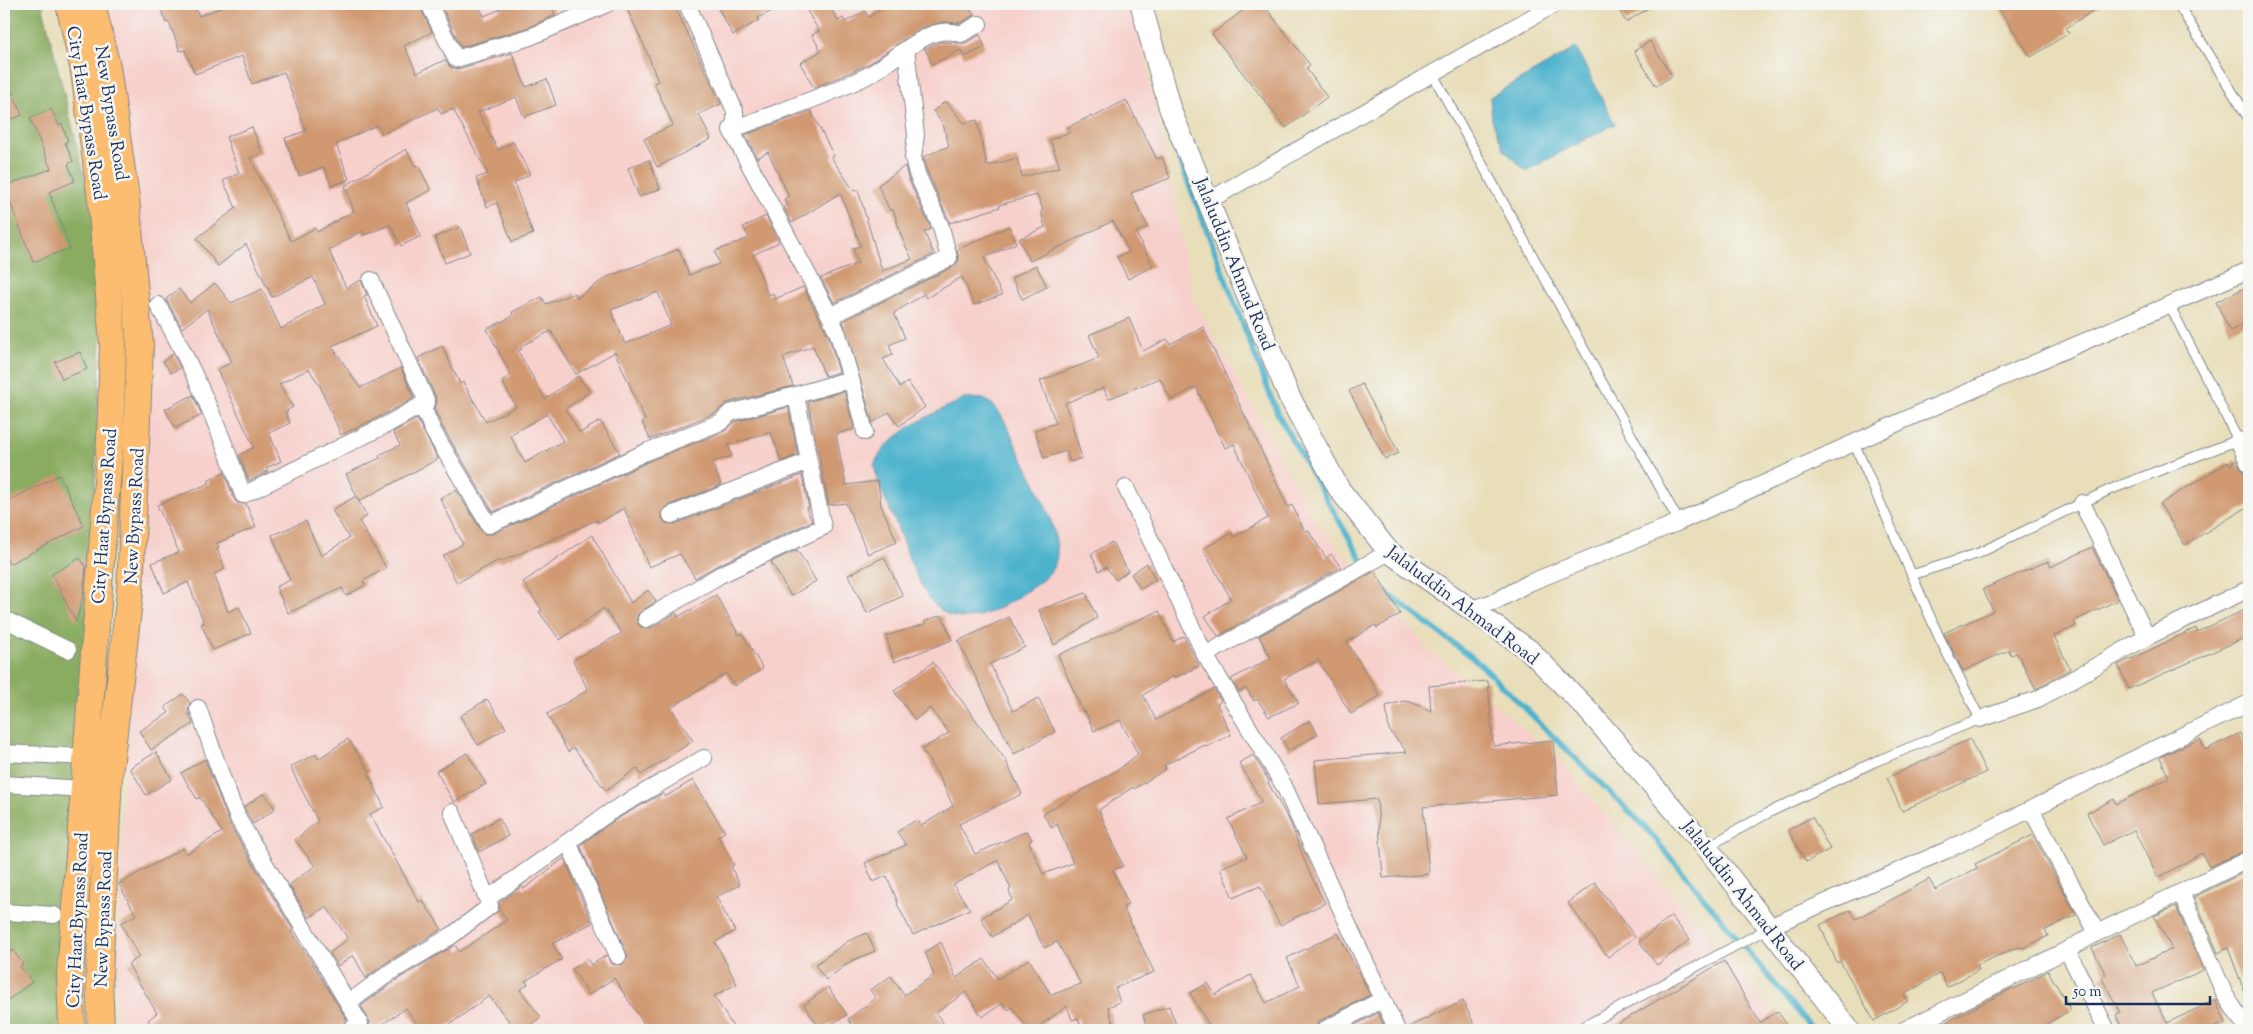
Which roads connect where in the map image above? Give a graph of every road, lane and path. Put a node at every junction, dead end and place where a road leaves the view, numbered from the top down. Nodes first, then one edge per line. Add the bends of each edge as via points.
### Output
1 (69, 4) edge
2 (92, 4) edge
3 (429, 4) edge
4 (607, 4) edge
5 (687, 4) edge
6 (1141, 4) edge
7 (1555, 4) edge
8 (2178, 4) edge
9 (979, 24) dead end
10 (906, 50) junction
11 (1432, 73) junction
12 (2249, 120) edge
13 (731, 130) junction
14 (1208, 200) junction
15 (2249, 270) edge
16 (371, 280) dead end
17 (2169, 304) junction
18 (158, 305) dead end
19 (830, 316) junction
20 (851, 380) junction
21 (796, 395) junction
22 (422, 405) junction
23 (865, 432) dead end
24 (2238, 440) junction
25 (1854, 443) junction
26 (808, 461) junction
27 (2249, 464) edge
28 (1126, 488) dead end
29 (2082, 503) junction
30 (671, 515) dead end
31 (1679, 522) junction
32 (1389, 552) junction
33 (1912, 575) junction
34 (2249, 590) edge
35 (1471, 610) junction
36 (4, 619) edge
37 (646, 619) dead end
38 (2146, 636) junction
39 (68, 650) dead end
40 (1205, 655) junction
41 (2249, 703) edge
42 (198, 708) dead end
43 (1980, 719) junction
44 (4, 753) edge
45 (87, 757) junction
46 (704, 758) dead end
47 (4, 784) edge
48 (84, 789) junction
49 (2031, 809) junction
50 (452, 812) dead end
51 (568, 842) junction
52 (1707, 848) junction
53 (2249, 859) edge
54 (2181, 893) junction
55 (487, 899) junction
56 (4, 912) edge
57 (54, 915) dead end
58 (1769, 927) junction
59 (2097, 933) junction
60 (2067, 950) junction
61 (618, 956) dead end
62 (1383, 998) junction
63 (348, 1002) junction
64 (68, 1029) edge
65 (101, 1030) edge
66 (350, 1030) edge
67 (1324, 1030) edge
68 (1398, 1030) edge
69 (1577, 1030) edge
70 (1849, 1030) edge
71 (1904, 1030) edge
72 (2108, 1030) edge
73 (2248, 1030) edge

1 - 45 main road, City Haat Bypass Road via 84,71 101,200 113,344 110,441
2 - 65 main road, New Bypass Road via 107,66 123,179 140,345 130,592 109,776 99,975
3 - 4 street via 456,59 530,37
5 - 13 street via 735,112
6 - 14 street, Jalaluddin Ahmad Road via 1170,109
7 - 11 street
8 - 12 lane
9 - 10 street via 961,34 941,31
10 - 13 street via 869,75 797,107
10 - 19 street via 916,135 913,157 916,174 941,227 949,258
11 - 14 street
11 - 31 lane
13 - 19 street
14 - 32 street, Jalaluddin Ahmad Road via 1289,396 1339,489
15 - 17 street
16 - 22 street via 427,402
17 - 24 lane
17 - 25 street
18 - 22 street via 219,428 243,495 386,426
19 - 20 street
20 - 21 street
20 - 23 street
21 - 22 street via 730,413 721,422 648,451 489,525 433,431
21 - 26 street
24 - 27 street
24 - 29 lane
25 - 31 street
25 - 33 lane
26 - 30 street
26 - 37 street via 823,527 720,575
28 - 40 street
29 - 33 lane via 1979,553
29 - 38 street
31 - 35 street
32 - 35 street, Jalaluddin Ahmad Road
32 - 40 street
33 - 43 lane
34 - 38 street
35 - 52 street, Jalaluddin Ahmad Road via 1529,650 1587,709
36 - 39 street
38 - 43 street via 2038,699
40 - 62 street via 1284,786
41 - 49 street
42 - 63 street via 228,797 240,822
43 - 52 lane via 1874,762 1770,812
44 - 45 street
45 - 48 main road, City Haat Bypass Road
46 - 51 street via 610,812
47 - 48 street
48 - 64 main road, City Haat Bypass Road
49 - 58 street via 1947,850
49 - 59 street
50 - 55 street
51 - 55 street
51 - 61 street
52 - 58 street, Jalaluddin Ahmad Road
53 - 54 street
54 - 59 street
54 - 73 street via 2224,995
55 - 63 street via 490,906 451,936
56 - 57 street
58 - 69 lane
58 - 70 street, Jalaluddin Ahmad Road
59 - 60 street
60 - 71 street
60 - 72 street
62 - 67 street
62 - 68 street
63 - 66 street via 360,1023

